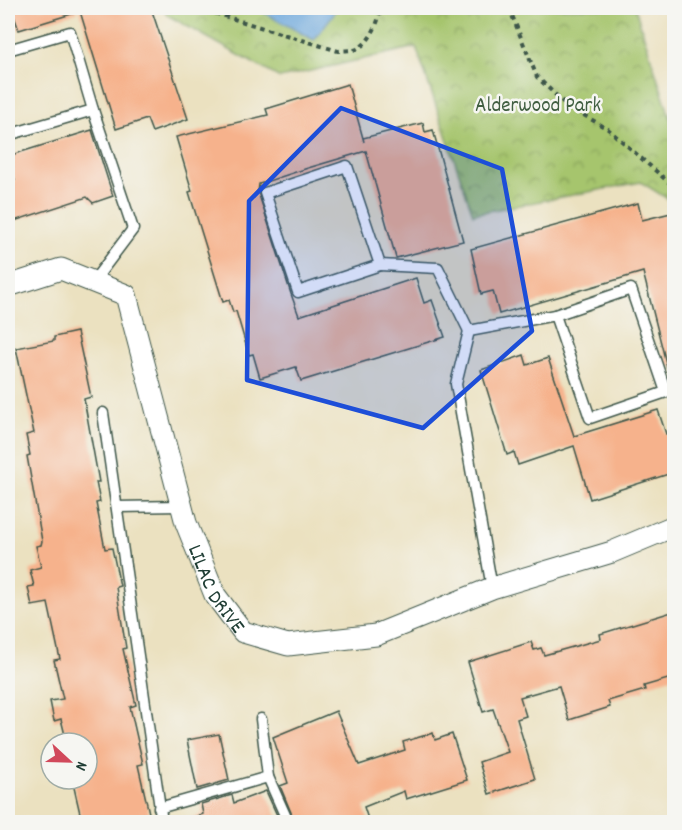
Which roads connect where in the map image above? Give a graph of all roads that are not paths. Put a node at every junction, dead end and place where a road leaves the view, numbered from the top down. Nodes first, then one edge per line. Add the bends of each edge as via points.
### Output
1 (8, 50) edge
2 (93, 110) junction
3 (8, 135) edge
4 (380, 265) junction
5 (93, 282) junction
6 (8, 286) edge
7 (555, 315) junction
8 (469, 331) junction
9 (103, 413) dead end
10 (181, 506) junction
11 (117, 507) junction
12 (675, 526) edge
13 (492, 588) junction
14 (261, 719) dead end
15 (268, 777) junction
16 (159, 808) junction
17 (162, 822) edge
18 (288, 822) edge

1 - 2 lane via 70,32
2 - 3 lane
2 - 5 lane via 133,229
4 - 4 lane via 347,166 265,193 298,292
4 - 8 lane via 438,268
5 - 6 street, LILAC DRIVE via 61,269
5 - 10 street, LILAC DRIVE via 126,295
7 - 7 lane via 590,418 666,392 631,289
7 - 8 lane
8 - 13 lane via 456,384
9 - 11 lane
10 - 11 lane
10 - 13 street, LILAC DRIVE via 215,595 236,623 243,632 288,645 376,635
11 - 16 lane
12 - 13 street, LILAC DRIVE via 612,552
14 - 15 lane
15 - 16 lane
15 - 18 lane
16 - 17 lane

